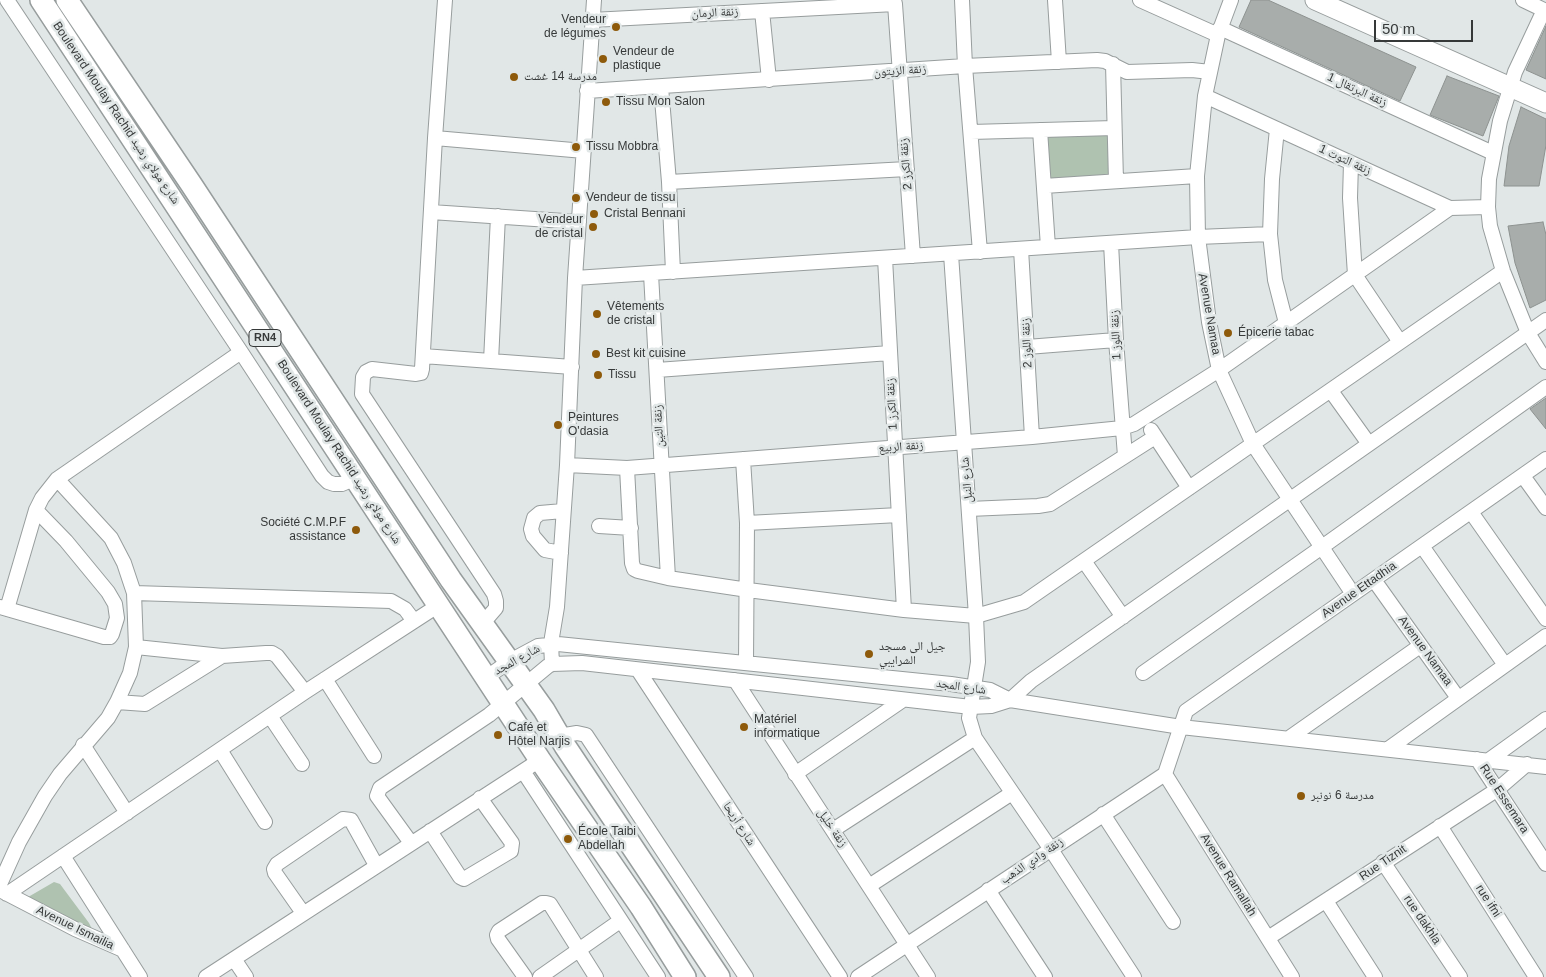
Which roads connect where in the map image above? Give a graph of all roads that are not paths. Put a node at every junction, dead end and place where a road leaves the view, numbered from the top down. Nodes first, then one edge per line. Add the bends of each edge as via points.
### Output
1 (8, 0) edge
2 (41, 0) edge
3 (67, 0) edge
4 (445, 0) edge
5 (593, 0) edge
6 (962, 0) edge
7 (1055, 0) edge
8 (1140, 0) edge
9 (1231, 0) edge
10 (1315, 0) edge
11 (1523, 0) edge
12 (894, 2) edge
13 (820, 4) edge
14 (762, 11) junction
15 (1545, 11) edge
16 (592, 20) junction
17 (1219, 31) junction
18 (1059, 62) junction
19 (1113, 64) junction
20 (965, 66) junction
21 (898, 71) junction
22 (1210, 72) junction
23 (769, 80) junction
24 (661, 87) junction
25 (1510, 88) junction
26 (587, 91) junction
27 (1205, 96) junction
28 (1546, 103) edge
29 (1114, 128) junction
30 (1277, 129) junction
31 (1040, 130) junction
32 (971, 132) junction
33 (435, 138) junction
34 (584, 151) junction
35 (1493, 153) junction
36 (1351, 163) junction
37 (907, 169) junction
38 (1197, 176) junction
39 (1116, 181) junction
40 (669, 182) junction
41 (1044, 186) junction
42 (1488, 207) junction
43 (1450, 208) junction
44 (431, 212) junction
45 (498, 216) junction
46 (579, 222) junction
47 (1270, 234) junction
48 (1198, 237) junction
49 (1111, 243) junction
50 (1048, 247) junction
51 (1021, 249) junction
52 (980, 252) junction
53 (951, 254) junction
54 (913, 256) junction
55 (885, 258) junction
56 (1503, 271) junction
57 (674, 272) junction
58 (650, 274) junction
59 (1355, 276) junction
60 (575, 278) junction
61 (1546, 320) edge
62 (1286, 323) junction
63 (1528, 333) junction
64 (1116, 340) junction
65 (1400, 342) junction
66 (1027, 347) junction
67 (242, 352) junction
68 (890, 353) junction
69 (423, 356) junction
70 (491, 361) junction
71 (1546, 362) edge
72 (572, 367) junction
73 (657, 370) junction
74 (1219, 370) junction
75 (1546, 387) edge
76 (1331, 391) junction
77 (1145, 419) junction
78 (1122, 428) junction
79 (1032, 437) junction
80 (1155, 437) junction
81 (964, 443) junction
82 (1253, 444) junction
83 (1369, 444) junction
84 (895, 448) junction
85 (1125, 456) junction
86 (743, 458) junction
87 (1546, 459) edge
88 (661, 464) junction
89 (567, 465) junction
90 (627, 468) junction
91 (1523, 476) junction
92 (356, 478) junction
93 (58, 479) junction
94 (1189, 488) junction
95 (1289, 500) junction
96 (1546, 508) edge
97 (36, 510) junction
98 (970, 510) junction
99 (563, 511) junction
100 (1471, 512) junction
101 (898, 515) junction
102 (747, 524) junction
103 (599, 526) dead end
104 (631, 528) junction
105 (1422, 546) junction
106 (1322, 547) junction
107 (561, 553) junction
108 (1084, 561) junction
109 (668, 578) junction
110 (1374, 580) junction
111 (748, 590) junction
112 (134, 593) junction
113 (1353, 594) junction
114 (439, 605) junction
115 (4, 608) edge
116 (904, 610) junction
117 (976, 616) junction
118 (1122, 617) junction
119 (1546, 619) edge
120 (414, 621) junction
121 (483, 623) junction
122 (1546, 636) edge
123 (551, 644) junction
124 (1420, 646) junction
125 (136, 647) junction
126 (222, 656) junction
127 (510, 661) junction
128 (746, 662) junction
129 (552, 664) junction
130 (1505, 665) junction
131 (638, 670) junction
132 (1143, 672) dead end
133 (487, 677) junction
134 (325, 679) junction
135 (734, 680) junction
136 (527, 684) junction
137 (973, 687) junction
138 (305, 692) junction
139 (1458, 698) junction
140 (903, 700) junction
141 (1010, 700) junction
142 (117, 702) junction
143 (504, 703) junction
144 (970, 707) junction
145 (270, 716) junction
146 (1546, 718) edge
147 (1181, 727) junction
148 (559, 736) junction
149 (975, 738) junction
150 (1289, 738) junction
151 (83, 745) junction
152 (1388, 749) junction
153 (220, 750) junction
154 (374, 756) dead end
155 (1483, 759) junction
156 (302, 764) dead end
157 (1527, 764) junction
158 (532, 765) junction
159 (1546, 767) edge
160 (795, 774) junction
161 (1165, 774) junction
162 (1498, 789) junction
163 (1012, 793) junction
164 (480, 798) junction
165 (127, 813) junction
166 (1103, 814) junction
167 (265, 822) dead end
168 (1440, 826) junction
169 (833, 830) junction
170 (430, 831) junction
171 (412, 843) junction
172 (1050, 848) junction
173 (63, 856) junction
174 (1383, 862) junction
175 (1546, 864) edge
176 (376, 865) junction
177 (870, 886) junction
178 (2, 889) edge
179 (988, 890) junction
180 (1326, 901) junction
181 (303, 913) junction
182 (620, 921) junction
183 (1172, 922) dead end
184 (1268, 938) junction
185 (906, 944) junction
186 (122, 950) junction
187 (579, 950) junction
188 (234, 958) junction
189 (1546, 972) edge
190 (1289, 976) edge
191 (140, 977) edge
192 (206, 977) edge
193 (246, 977) edge
194 (525, 977) edge
195 (540, 977) edge
196 (596, 977) edge
197 (658, 977) edge
198 (685, 977) edge
199 (719, 977) edge
200 (746, 977) edge
201 (840, 977) edge
202 (858, 977) edge
203 (928, 977) edge
204 (1045, 977) edge
205 (1134, 977) edge
206 (1375, 977) edge
207 (1460, 977) edge
208 (1538, 977) edge

1 - 67 street
2 - 92 main road, Boulevard Moulay Rachid شارع مولاي رشيد / RN4
3 - 121 main road, Boulevard Moulay Rachid شارع مولاي رشيد / RN4 via 451,580
4 - 33 street
5 - 16 street
6 - 20 street
7 - 18 street
8 - 17 street, زنقة البرتقال 1
9 - 17 street, Avenue Namaa
10 - 25 street
11 - 15 street
12 - 13 street, زنقة الرمان
12 - 21 street, زنقة الكرز 2
13 - 14 street, زنقة الرمان
14 - 16 street, زنقة الرمان
14 - 23 street
15 - 25 street
16 - 26 street
17 - 22 street, Avenue Namaa
17 - 35 street, زنقة البرتقال 1
18 - 19 street, زنقة الزيتون via 1097,60
18 - 20 street, زنقة الزيتون
19 - 22 street, زنقة الزيتون via 1127,72
19 - 29 street
20 - 21 street, زنقة الزيتون
20 - 32 street
21 - 23 street, زنقة الزيتون
21 - 37 street, زنقة الكرز 2
22 - 27 street, Avenue Namaa
23 - 24 street, زنقة الزيتون
24 - 26 street, زنقة الزيتون
24 - 40 street
25 - 28 street
25 - 35 street
26 - 34 street
27 - 30 street, زنقة التوت 1
27 - 38 street, Avenue Namaa
29 - 31 street
29 - 39 street
30 - 36 street, زنقة التوت 1
30 - 47 street
31 - 32 street
31 - 41 street
32 - 52 street
33 - 34 street
33 - 44 street
34 - 46 street
35 - 42 street
36 - 43 street, زنقة التوت 1
36 - 59 street
37 - 40 street
37 - 54 street, زنقة الكرز 2
38 - 39 street
38 - 48 street, Avenue Namaa
39 - 41 street
40 - 57 street
41 - 50 street
42 - 43 street, زنقة التوت 1
42 - 56 street
43 - 59 street, زنقة الربيع
44 - 45 street
44 - 69 street
45 - 46 street
45 - 70 street
46 - 60 street
47 - 48 street
47 - 62 street via 1275,280
48 - 49 street
48 - 74 street, Avenue Namaa
49 - 50 street
49 - 64 street, زنقة اللوز 1
50 - 51 street
51 - 52 street
51 - 66 street, زنقة اللوز 2
52 - 53 street
53 - 54 street
53 - 81 street, شارع النبل
54 - 55 street
55 - 57 street
55 - 68 street, زنقة الكرز 1
56 - 63 street
56 - 65 street
57 - 58 street
58 - 60 street
58 - 73 street, زنقة التين
59 - 62 street, زنقة الربيع
59 - 65 street
60 - 72 street
61 - 63 street
62 - 74 street, زنقة الربيع
63 - 71 street
63 - 83 street
64 - 66 street
64 - 78 street, زنقة اللوز 1
65 - 76 street
66 - 79 street, زنقة اللوز 2
67 - 92 street via 322,476 334,484
67 - 93 street
68 - 73 street
68 - 84 street, زنقة الكرز 1
69 - 70 street
69 - 121 street via 421,373 372,368 363,377 362,394 494,594 496,608
70 - 72 street
72 - 89 street
73 - 88 street, زنقة التين
74 - 77 street, زنقة الربيع
74 - 82 street, Avenue Namaa
75 - 106 street
76 - 82 street
76 - 83 street
77 - 78 street, زنقة الربيع
77 - 80 street
78 - 79 street, زنقة الربيع
78 - 85 street, زنقة اللوز 1
79 - 81 street, زنقة الربيع
80 - 85 street
80 - 94 street
81 - 84 street, زنقة الربيع
81 - 98 street, شارع النبل
82 - 94 street
82 - 95 street, Avenue Namaa
83 - 95 street
84 - 86 street, زنقة الربيع
84 - 101 street, زنقة الكرز 1
85 - 98 street via 1050,504
86 - 88 street, زنقة الربيع
86 - 102 street
87 - 91 street, Avenue Ettadhia
88 - 90 street, زنقة الربيع
88 - 109 street, زنقة التين
89 - 90 street, زنقة الربيع
89 - 99 street
90 - 104 street
91 - 96 street
91 - 100 street, Avenue Ettadhia
92 - 114 main road, Boulevard Moulay Rachid شارع مولاي رشيد / RN4
93 - 97 street
93 - 112 street via 111,538
94 - 108 street
95 - 106 street, Avenue Namaa
95 - 118 street
97 - 115 street
97 - 115 street via 108,592 115,604 117,618 112,634 107,637
98 - 117 street, شارع النبل
99 - 107 street
99 - 107 street via 540,513 534,518 531,529 545,550
100 - 105 street, Avenue Ettadhia
100 - 119 street
101 - 102 street
101 - 116 street, زنقة الكرز 1
102 - 111 street
103 - 104 street
104 - 109 street via 634,568
105 - 110 street, Avenue Ettadhia
105 - 130 street
106 - 113 street, Avenue Namaa
106 - 132 street
107 - 123 street
108 - 117 street via 1024,602
108 - 118 street
109 - 111 street
110 - 113 street, Avenue Ettadhia
110 - 124 street, Avenue Namaa
111 - 116 street
111 - 128 street
112 - 120 street via 391,600 405,609
112 - 125 street
113 - 147 street, Avenue Ettadhia via 1186,711
114 - 120 street
114 - 133 main road, Boulevard Moulay Rachid شارع مولاي رشيد / RN4
116 - 117 street
117 - 137 street, شارع النبل via 978,662
118 - 141 street via 1031,681
120 - 134 street
121 - 127 main road, Boulevard Moulay Rachid شارع مولاي رشيد / RN4
122 - 130 street
123 - 127 street, شارع المجد via 538,646
123 - 128 street, شارع المجد
123 - 129 street
124 - 139 street, Avenue Namaa
124 - 150 street
125 - 126 street
125 - 142 street via 130,673
126 - 138 street via 272,653
126 - 142 street via 145,704
127 - 133 street, شارع المجد
127 - 136 main road, Boulevard Moulay Rachid شارع مولاي رشيد / RN4
128 - 137 street, شارع المجد
129 - 131 street, شارع المجد via 582,663
129 - 136 street, شارع المجد
130 - 139 street
131 - 135 street, شارع المجد
131 - 201 street, شارع أريحا
133 - 143 main road, Boulevard Moulay Rachid شارع مولاي رشيد / RN4
134 - 138 street
134 - 154 street
135 - 140 street, شارع المجد
135 - 160 street, زنقة خليل
136 - 143 street, شارع المجد
136 - 148 main road, RN4
137 - 141 street, شارع المجد via 990,690
137 - 144 street, شارع النبل
138 - 145 street
139 - 152 street
140 - 144 street, شارع المجد
140 - 160 street
141 - 144 street, شارع المجد via 991,706
141 - 147 street
142 - 151 street via 108,718
143 - 158 main road, RN4
143 - 171 street, شارع المجد via 377,792
144 - 149 street, شارع النبل via 969,718
145 - 153 street
145 - 156 street
146 - 155 street
147 - 150 street
147 - 161 street
148 - 199 main road, RN4
148 - 200 street via 586,735
149 - 163 street
149 - 169 street
150 - 152 street
151 - 165 street
151 - 178 street via 45,796 19,842
152 - 155 street
153 - 165 street
153 - 167 street
155 - 157 street
155 - 162 street, Rue Essemara
157 - 159 street
157 - 162 street, Rue Tiznit
158 - 164 street
158 - 182 street
158 - 198 main road, RN4 via 641,907
160 - 169 street, زنقة خليل
161 - 166 street, زنقة وادي الذهب
161 - 184 street, Avenue Ramallah
162 - 168 street, Rue Tiznit
162 - 175 street, Rue Essemara
163 - 172 street
163 - 177 street
164 - 170 street
164 - 170 street via 512,844 510,851 464,879
165 - 173 street
166 - 172 street, زنقة وادي الذهب
166 - 183 street
168 - 174 street, Rue Tiznit
168 - 208 street, rue ifni
169 - 177 street, زنقة خليل
170 - 171 street
171 - 176 street
172 - 179 street, زنقة وادي الذهب
172 - 205 street
173 - 178 street
173 - 186 street
174 - 180 street, Rue Tiznit
174 - 207 street, rue dakhla
176 - 181 street
176 - 181 street via 351,820 343,820 274,869
177 - 185 street, زنقة خليل
178 - 186 street, Avenue Ismailia via 75,929
179 - 185 street, زنقة وادي الذهب
179 - 204 street
180 - 184 street, Rue Tiznit
180 - 206 street
181 - 188 street
182 - 187 street
182 - 197 street
184 - 190 street, Avenue Ramallah
185 - 202 street, زنقة وادي الذهب
185 - 203 street, زنقة خليل
186 - 191 street, Avenue Ismailia
187 - 194 street via 550,904 542,903 497,935
187 - 195 street
187 - 196 street
188 - 192 street
188 - 193 street
189 - 208 street

